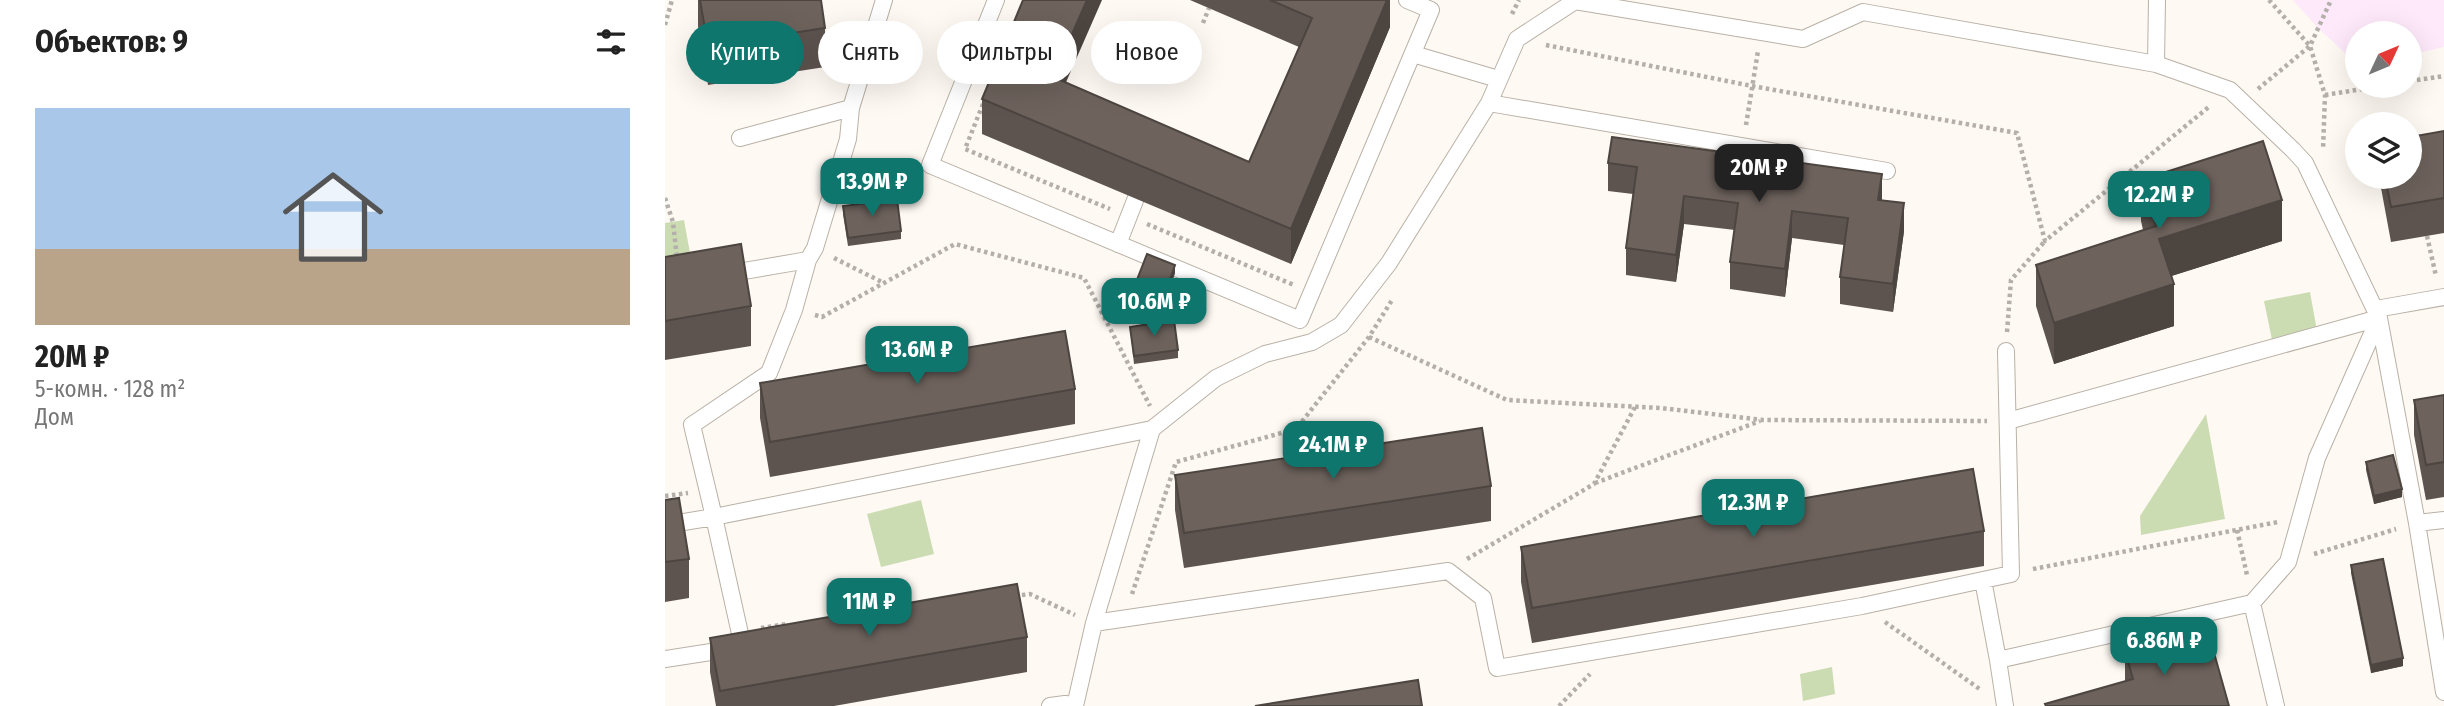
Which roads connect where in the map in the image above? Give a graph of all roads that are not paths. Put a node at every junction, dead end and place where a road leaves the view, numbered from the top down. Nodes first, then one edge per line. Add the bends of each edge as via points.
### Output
1 (884, 0) edge
2 (996, 0) edge
3 (1407, 0) edge
4 (2157, 0) edge
5 (1413, 54) junction
6 (2156, 64) junction
7 (1498, 79) junction
8 (1489, 103) junction
9 (851, 108) junction
10 (740, 138) dead end
11 (1887, 171) dead end
12 (1136, 198) dead end
13 (1118, 244) junction
14 (811, 254) junction
15 (707, 278) edge
16 (2442, 298) edge
17 (2378, 313) junction
18 (2006, 351) road end
19 (2008, 421) junction
20 (1156, 426) junction
21 (714, 516) junction
22 (2444, 520) edge
23 (2417, 523) junction
24 (665, 525) edge
25 (1983, 580) junction
26 (2252, 603) junction
27 (1094, 623) junction
28 (665, 659) edge
29 (1998, 660) junction
30 (2444, 692) edge
31 (1050, 706) edge
32 (1075, 706) edge
33 (2004, 706) edge
34 (2276, 706) edge

1 - 9 lane
2 - 13 lane via 930,165
3 - 5 lane via 1431,10
4 - 6 lane
5 - 7 lane
5 - 13 lane via 1300,320
6 - 7 lane via 1863,12 1803,39 1575,1 1517,39
6 - 17 lane via 2236,96 2293,149 2305,163
7 - 8 lane
8 - 11 lane
8 - 20 lane via 1389,263 1341,325 1312,342 1265,354 1216,378
9 - 10 lane
9 - 14 lane via 848,139
12 - 13 lane
14 - 15 lane
14 - 21 lane via 769,373 692,425
16 - 17 lane
17 - 19 lane
17 - 23 lane
17 - 26 lane via 2317,458 2288,562
18 - 19 lane
19 - 25 lane via 2011,573
20 - 21 lane
20 - 27 lane
21 - 24 lane
21 - 28 lane via 743,647
22 - 23 lane
23 - 30 lane
25 - 27 lane via 1862,606 1497,668 1483,598 1448,570
25 - 29 lane
26 - 29 lane
26 - 34 lane
27 - 32 lane
29 - 33 lane
31 - 32 lane

